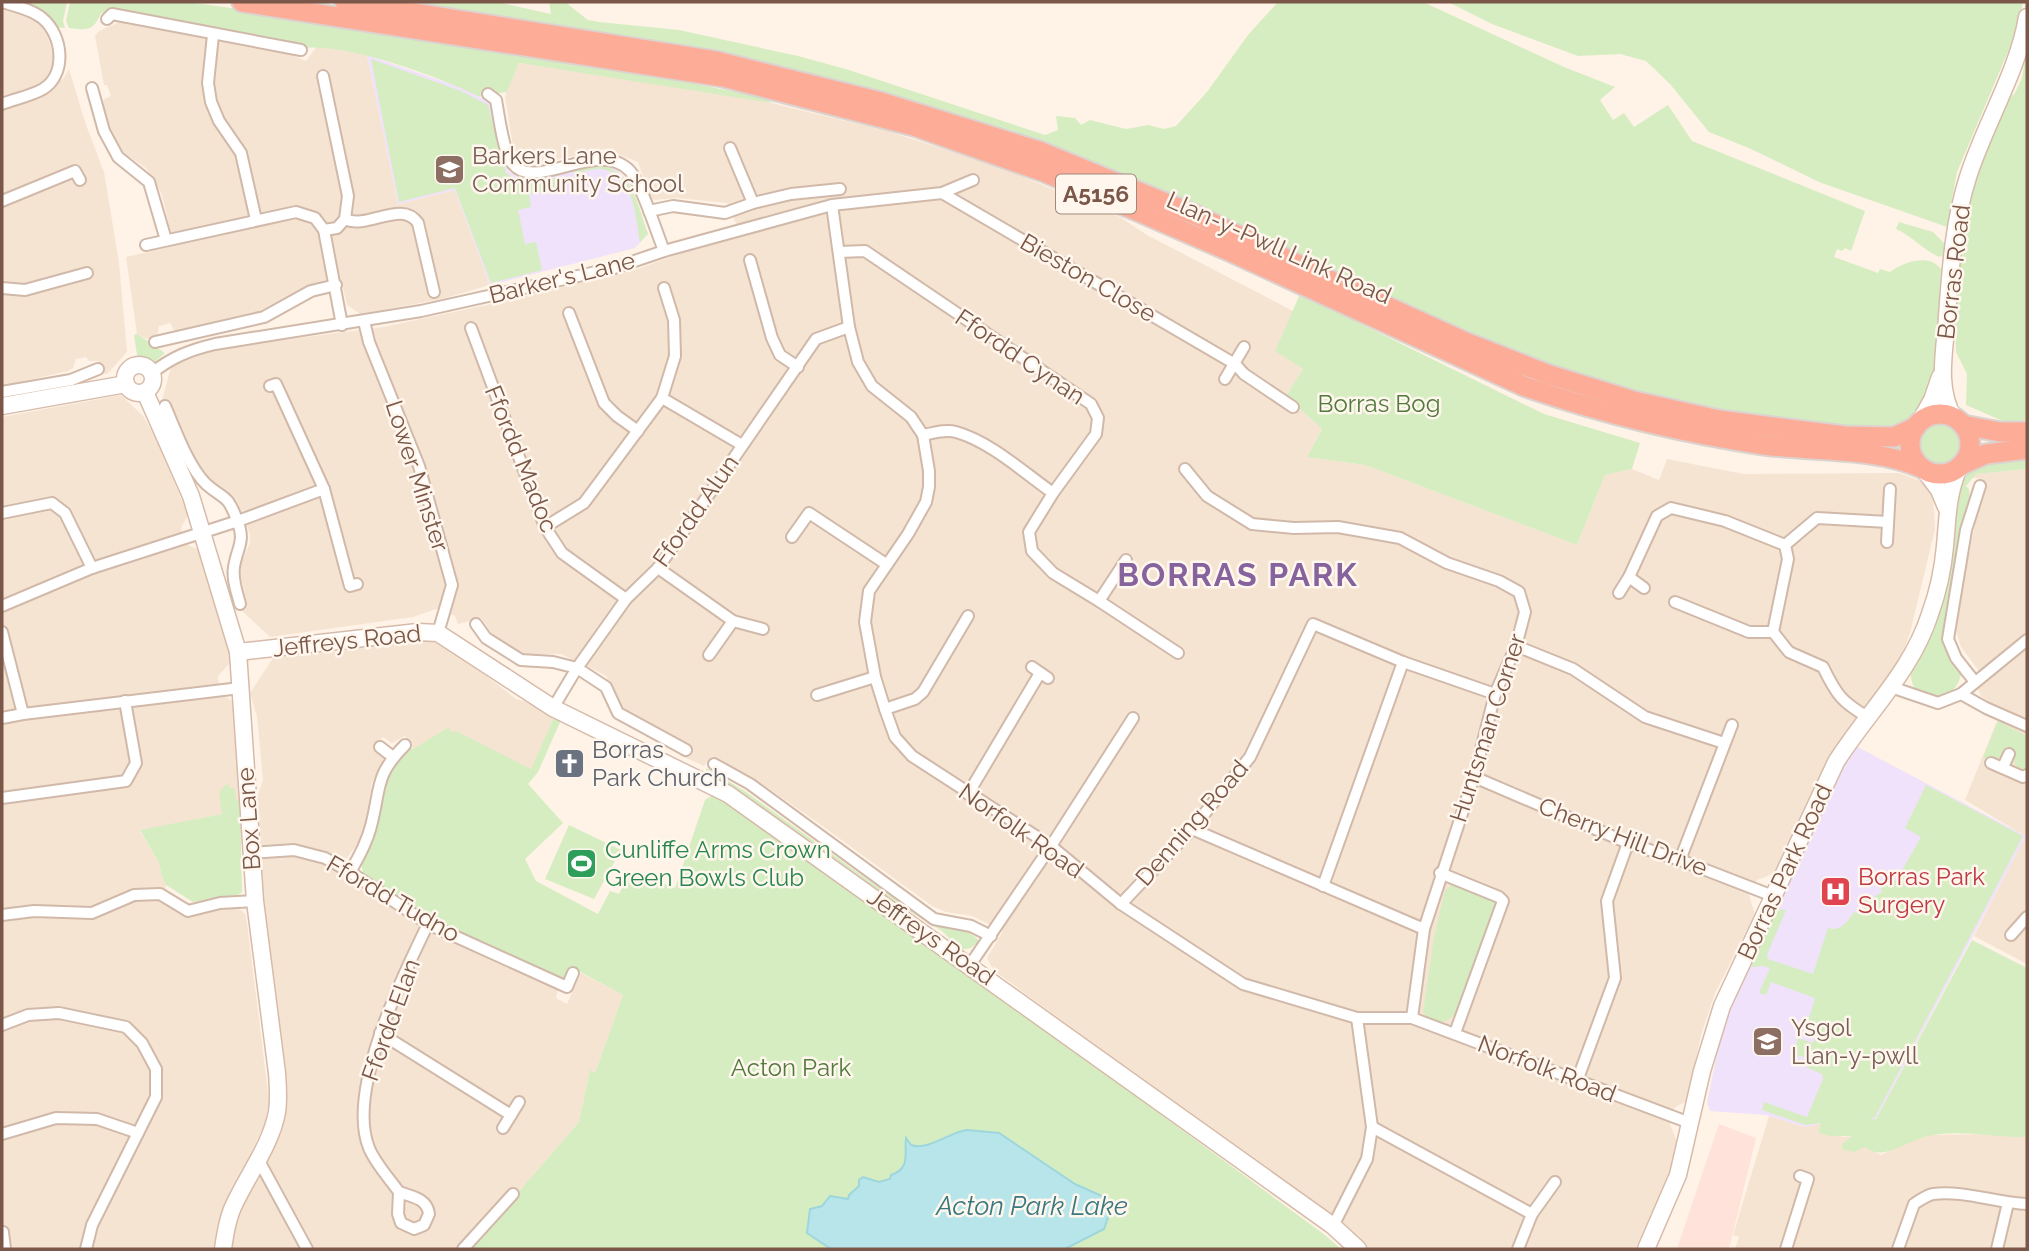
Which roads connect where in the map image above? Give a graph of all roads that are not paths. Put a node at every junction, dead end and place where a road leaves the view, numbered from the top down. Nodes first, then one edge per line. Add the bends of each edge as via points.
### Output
1 (2, 2) edge
2 (242, 2) edge
3 (345, 2) edge
4 (2027, 17) edge
5 (107, 19) dead end
6 (213, 35) junction
7 (295, 52) dead end
8 (323, 76) dead end
9 (97, 93) dead end
10 (488, 94) dead end
11 (2, 104) edge
12 (736, 153) dead end
13 (80, 180) dead end
14 (974, 180) dead end
15 (839, 189) dead end
16 (942, 193) junction
17 (2, 201) edge
18 (753, 203) junction
19 (832, 205) junction
20 (649, 211) junction
21 (345, 219) junction
22 (256, 220) junction
23 (324, 230) junction
24 (166, 240) junction
25 (146, 245) dead end
26 (664, 251) junction
27 (839, 252) junction
28 (750, 260) dead end
29 (87, 273) dead end
30 (336, 285) junction
31 (2, 288) edge
32 (664, 288) dead end
33 (434, 292) dead end
34 (569, 313) dead end
35 (364, 321) junction
36 (342, 325) junction
37 (849, 327) junction
38 (471, 328) dead end
39 (163, 337) dead end
40 (1244, 347) dead end
41 (1235, 364) junction
42 (797, 367) junction
43 (98, 369) dead end
44 (1942, 371) junction
45 (152, 373) junction
46 (1225, 379) dead end
47 (126, 384) junction
48 (276, 384) dead end
49 (145, 392) junction
50 (2, 393) edge
51 (662, 398) junction
52 (2, 406) edge
53 (165, 406) dead end
54 (1293, 407) dead end
55 (1959, 422) junction
56 (1917, 425) junction
57 (638, 431) junction
58 (2027, 432) edge
59 (923, 435) junction
60 (742, 444) junction
61 (2027, 449) edge
62 (1960, 466) junction
63 (1185, 468) dead end
64 (1923, 469) junction
65 (1980, 486) dead end
66 (324, 489) junction
67 (1890, 489) dead end
68 (1053, 493) junction
69 (1946, 510) junction
70 (2, 513) edge
71 (238, 521) junction
72 (1888, 522) junction
73 (545, 527) junction
74 (201, 531) junction
75 (792, 537) dead end
76 (1887, 542) dead end
77 (1785, 545) junction
78 (1126, 560) dead end
79 (886, 564) junction
80 (92, 568) junction
81 (658, 568) junction
82 (1629, 577) junction
83 (349, 587) dead end
84 (1644, 587) dead end
85 (1619, 593) dead end
86 (626, 599) junction
87 (1099, 600) junction
88 (1675, 602) dead end
89 (240, 604) dead end
90 (2, 606) edge
91 (968, 616) dead end
92 (733, 621) junction
93 (476, 624) dead end
94 (763, 629) dead end
95 (2, 632) edge
96 (1773, 632) junction
97 (438, 633) junction
98 (2027, 640) edge
99 (1516, 646) junction
100 (238, 652) junction
101 (1178, 653) dead end
102 (709, 655) dead end
103 (1404, 662) junction
104 (577, 668) junction
105 (1040, 673) dead end
106 (875, 677) junction
107 (1975, 682) junction
108 (1891, 687) junction
109 (240, 688) junction
110 (1496, 694) junction
111 (1961, 694) junction
112 (817, 695) dead end
113 (125, 701) junction
114 (553, 708) junction
115 (885, 709) junction
116 (23, 714) junction
117 (2, 718) edge
118 (1869, 718) junction
119 (1133, 719) dead end
120 (1732, 725) dead end
121 (2027, 726) edge
122 (1724, 743) junction
123 (405, 745) dead end
124 (380, 747) dead end
125 (686, 751) dead end
126 (2009, 754) dead end
127 (393, 757) junction
128 (1991, 763) dead end
129 (714, 764) dead end
130 (2003, 767) junction
131 (2027, 775) edge
132 (1474, 777) junction
133 (968, 794) junction
134 (2, 798) edge
135 (1192, 829) junction
136 (1628, 843) junction
137 (1051, 846) junction
138 (251, 853) junction
139 (1680, 860) junction
140 (350, 872) junction
141 (1440, 873) junction
142 (1323, 886) junction
143 (1773, 896) junction
144 (255, 901) junction
145 (1121, 904) junction
146 (2, 915) edge
147 (2027, 917) edge
148 (428, 924) junction
149 (1424, 929) junction
150 (2011, 934) dead end
151 (991, 936) junction
152 (970, 965) junction
153 (573, 973) dead end
154 (567, 987) junction
155 (562, 999) dead end
156 (1357, 1018) junction
157 (1412, 1018) junction
158 (2, 1025) edge
159 (380, 1033) junction
160 (1455, 1033) junction
161 (1577, 1081) junction
162 (519, 1102) dead end
163 (510, 1115) junction
164 (1690, 1123) junction
165 (1372, 1127) junction
166 (503, 1128) dead end
167 (138, 1133) junction
168 (8, 1134) edge
169 (258, 1159) junction
170 (1808, 1178) dead end
171 (1555, 1182) dead end
172 (398, 1192) junction
173 (513, 1194) dead end
174 (414, 1198) junction
175 (2008, 1203) junction
176 (2027, 1204) edge
177 (399, 1210) junction
178 (1532, 1214) junction
179 (1334, 1226) junction
180 (86, 1249) edge
181 (223, 1249) edge
182 (307, 1249) edge
183 (463, 1249) edge
184 (1358, 1249) edge
185 (1518, 1249) edge
186 (1647, 1249) edge
187 (1786, 1249) edge
188 (1898, 1249) edge
189 (1997, 1249) edge

1 - 11 street via 44,18 60,53 58,71 44,89
2 - 64 highway, Llan-y-Pwll Link Road / A5156 via 723,77 914,127 1126,206 1560,399 1709,436 1886,456
3 - 56 highway, Llan-y-Pwll Link Road / A5156 via 716,61 894,106 1039,151 1200,217 1463,341 1634,401 1732,422 1845,436 1894,437
4 - 44 street, Borras Road via 1968,176 1954,230
5 - 6 street via 112,14
6 - 7 street
6 - 22 street via 208,83 211,102 241,153
8 - 21 street via 319,91 348,196
9 - 24 street via 104,131 118,158 149,182
10 - 20 street via 496,100 510,161 519,171 533,173 602,158 614,161 630,171
12 - 18 street
13 - 17 street via 75,171
14 - 16 street, Barker's Lane
15 - 18 street via 829,184
16 - 19 street, Barker's Lane
16 - 41 street, Bieston Close
18 - 20 street via 725,213 673,206
19 - 26 street, Barker's Lane
19 - 27 street
20 - 26 street
21 - 23 street via 337,228
21 - 33 street via 354,223 404,213 414,217
22 - 23 street via 296,212 315,218
22 - 24 street
23 - 30 street
24 - 25 street
26 - 35 street, Barker's Lane via 564,280
27 - 37 street
27 - 68 street, Ffordd Cynan via 865,251 1091,404 1098,418 1096,434
28 - 42 street via 772,338 780,355
29 - 31 street via 25,290
30 - 36 street
30 - 39 street via 311,291 264,317
32 - 51 street via 674,320 676,356
34 - 57 street via 604,403
35 - 36 street, Barker's Lane
35 - 97 street, Lower Minster via 419,466 452,586
36 - 45 street, Barker's Lane via 189,350
37 - 42 street, Ffordd Alun via 816,340
37 - 59 street via 858,362 872,386 911,417
38 - 73 street, Ffordd Madoc
40 - 41 street
41 - 46 street
41 - 54 street, Bieston Close
42 - 60 street, Ffordd Alun
43 - 50 street via 71,380
44 - 55 street, Borras Road via 1947,402
44 - 56 street, Borras Road
45 - 47 street via 145,366 132,366
45 - 49 street via 153,382
47 - 49 street via 136,393
47 - 52 street
48 - 66 street
49 - 74 street, Box Lane via 191,496
51 - 57 street
51 - 60 street
53 - 71 street via 194,467 206,484 228,498
55 - 56 highway via 1936,415
55 - 58 highway via 2000,432
55 - 62 highway via 1970,441
56 - 64 highway via 1911,453
57 - 73 street via 584,503
59 - 68 street via 955,431 989,448
59 - 79 street, Norfolk Road via 929,471 926,502
60 - 81 street, Ffordd Alun
61 - 62 highway via 1986,454
62 - 64 highway via 1942,474
62 - 69 street, Borras Park Road
63 - 99 street, Huntsman Corner via 1207,496 1252,524 1338,527 1399,538 1447,563 1499,581 1519,592 1525,612
64 - 69 street via 1939,490
65 - 107 street via 1966,530 1948,639
66 - 71 street
66 - 83 street
67 - 72 street
68 - 87 street, Ffordd Cynan via 1028,532 1032,551 1053,573
69 - 108 street, Borras Park Road via 1942,567 1931,612
70 - 80 street via 52,503 65,513
71 - 74 street
71 - 89 street via 242,542 234,580
72 - 76 street
72 - 77 street via 1817,518
73 - 86 street, Ffordd Madoc via 562,553
74 - 80 street
74 - 100 street, Box Lane
75 - 79 street via 812,509
77 - 82 street via 1725,521 1671,508 1657,516
77 - 96 street via 1788,559
78 - 87 street
79 - 106 street, Norfolk Road via 869,591 864,622
80 - 90 street
81 - 86 street, Ffordd Alun
81 - 92 street
82 - 84 street
82 - 85 street
86 - 104 street, Ffordd Alun
87 - 101 street, Ffordd Cynan
88 - 96 street via 1749,632
91 - 115 street via 957,624 923,692
92 - 94 street
92 - 102 street
93 - 104 street via 486,638 521,660
95 - 116 street
96 - 118 street via 1789,652 1823,667 1845,704
97 - 100 street, Jeffreys Road
97 - 114 street, Jeffreys Road
98 - 107 street
99 - 110 street, Huntsman Corner
99 - 122 street via 1573,669 1645,717
100 - 109 street, Box Lane
103 - 110 street
103 - 135 street, Denning Road via 1313,624 1250,757
103 - 142 street
104 - 114 street, Ffordd Alun
104 - 125 street via 606,687 618,713
105 - 133 street
106 - 112 street
106 - 115 street, Norfolk Road
107 - 111 street
108 - 111 street via 1938,703
108 - 118 street, Borras Park Road
109 - 113 street
109 - 138 street, Box Lane
110 - 132 street, Huntsman Corner
111 - 121 street
113 - 116 street
113 - 134 street via 136,763 126,781
114 - 152 street, Jeffreys Road via 728,794
115 - 133 street, Norfolk Road via 895,737 912,756
116 - 117 street
118 - 143 street, Borras Park Road via 1836,762
119 - 137 street
120 - 122 street
122 - 139 street
123 - 127 street
124 - 127 street
126 - 130 street
127 - 140 street via 379,781 371,826
128 - 130 street
129 - 151 street, Jeffreys Road via 750,784 934,919 971,926
130 - 131 street
132 - 136 street, Cherry Hill Drive
132 - 141 street, Huntsman Corner
133 - 137 street, Norfolk Road
135 - 142 street
135 - 145 street, Denning Road
136 - 139 street, Cherry Hill Drive
136 - 161 street via 1607,901 1615,978
137 - 145 street, Norfolk Road
137 - 151 street
138 - 140 street, Ffordd Tudno via 294,850 325,858
138 - 144 street, Box Lane
139 - 143 street, Cherry Hill Drive
140 - 148 street, Ffordd Tudno
141 - 149 street, Huntsman Corner
141 - 160 street via 1503,901
142 - 149 street
143 - 164 street, Borras Park Road via 1722,1006
144 - 146 street via 188,911 160,894 134,895 92,913
144 - 169 street, Box Lane via 278,1095 276,1114
145 - 156 street, Norfolk Road via 1243,984
147 - 150 street
148 - 154 street, Ffordd Tudno
148 - 159 street, Ffordd Elan
149 - 157 street, Huntsman Corner
151 - 152 street
152 - 179 street, Jeffreys Road
153 - 154 street
154 - 155 street
156 - 157 street, Norfolk Road
156 - 165 street
157 - 160 street, Norfolk Road
158 - 167 street via 28,1015 59,1013 126,1027 142,1043 156,1069 156,1097
159 - 163 street
159 - 172 street, Ffordd Elan via 363,1110 369,1147
160 - 161 street, Norfolk Road
161 - 164 street, Norfolk Road
162 - 163 street
163 - 166 street
164 - 186 street, Borras Park Road via 1678,1175
165 - 178 street
165 - 179 street via 1367,1160
167 - 168 street via 97,1119 56,1118
167 - 180 street via 92,1225
169 - 181 street, Box Lane via 233,1207
169 - 182 street
170 - 187 street
171 - 178 street
172 - 174 street
172 - 177 street, Ffordd Elan
173 - 183 street
174 - 177 street via 404,1201
174 - 177 street via 429,1209 424,1225 405,1226
175 - 176 street
175 - 188 street via 1930,1194 1914,1204
175 - 189 street
178 - 185 street
179 - 184 street, Jeffreys Road

